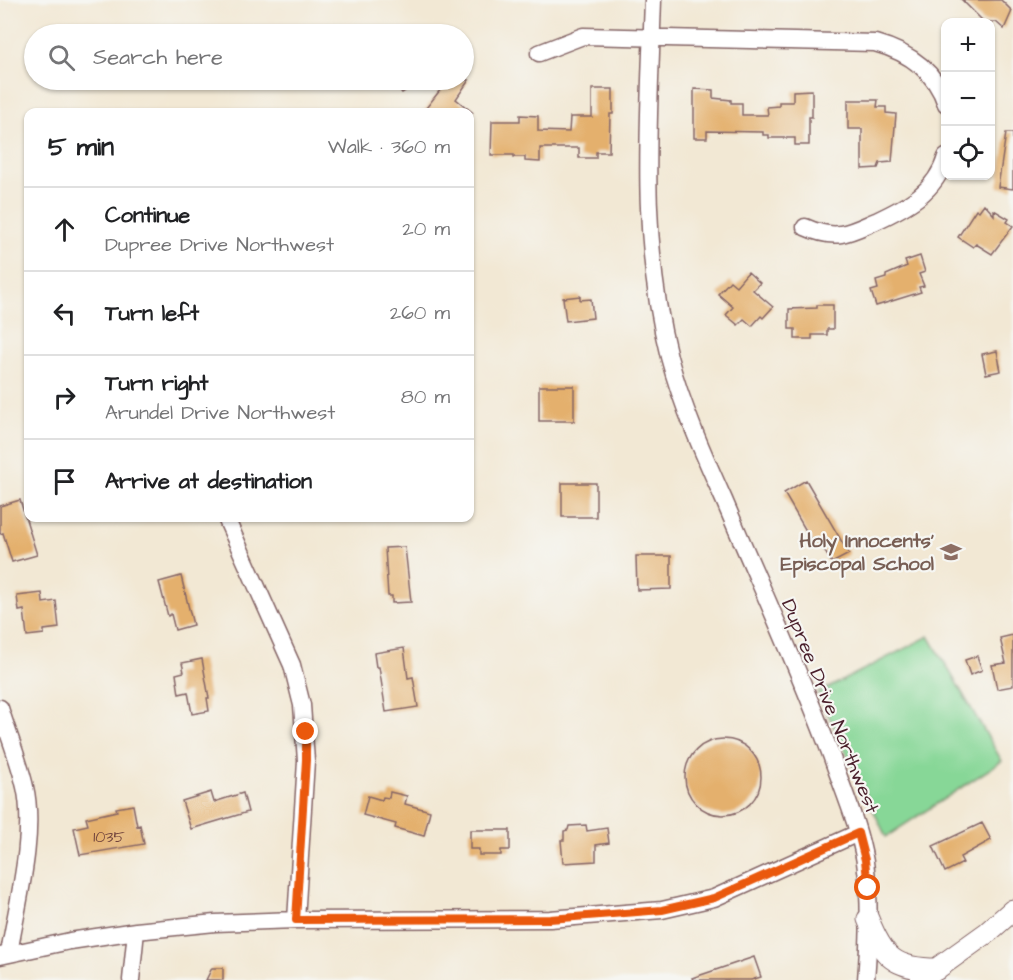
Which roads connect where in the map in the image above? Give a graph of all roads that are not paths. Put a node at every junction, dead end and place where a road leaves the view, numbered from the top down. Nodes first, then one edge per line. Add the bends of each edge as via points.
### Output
1 (653, 0) edge
2 (652, 38) junction
3 (538, 53) dead end
4 (941, 94) edge
5 (941, 165) edge
6 (805, 227) dead end
7 (228, 522) edge
8 (0, 708) edge
9 (858, 833) junction
10 (1013, 910) edge
11 (868, 919) junction
12 (296, 920) junction
13 (136, 931) junction
14 (5, 954) edge
15 (929, 975) edge
16 (131, 980) edge
17 (866, 980) edge

1 - 2 street, Dupree Drive Northwest
2 - 3 street via 583,36
2 - 4 street via 875,43 919,63
2 - 9 street, Dupree Drive Northwest via 648,127 651,252 669,357 692,427 818,720
5 - 6 street via 931,185 908,206 845,233 827,235
7 - 12 street via 292,666 302,705 306,760
8 - 14 street via 26,788 28,814 27,842
9 - 11 street, Dupree Drive Northwest via 866,873
9 - 12 street via 714,898 662,910 550,919
10 - 15 street
11 - 15 street via 880,947 896,962
11 - 17 street, Dupree Drive Northwest
12 - 13 street
13 - 14 street
13 - 16 street

